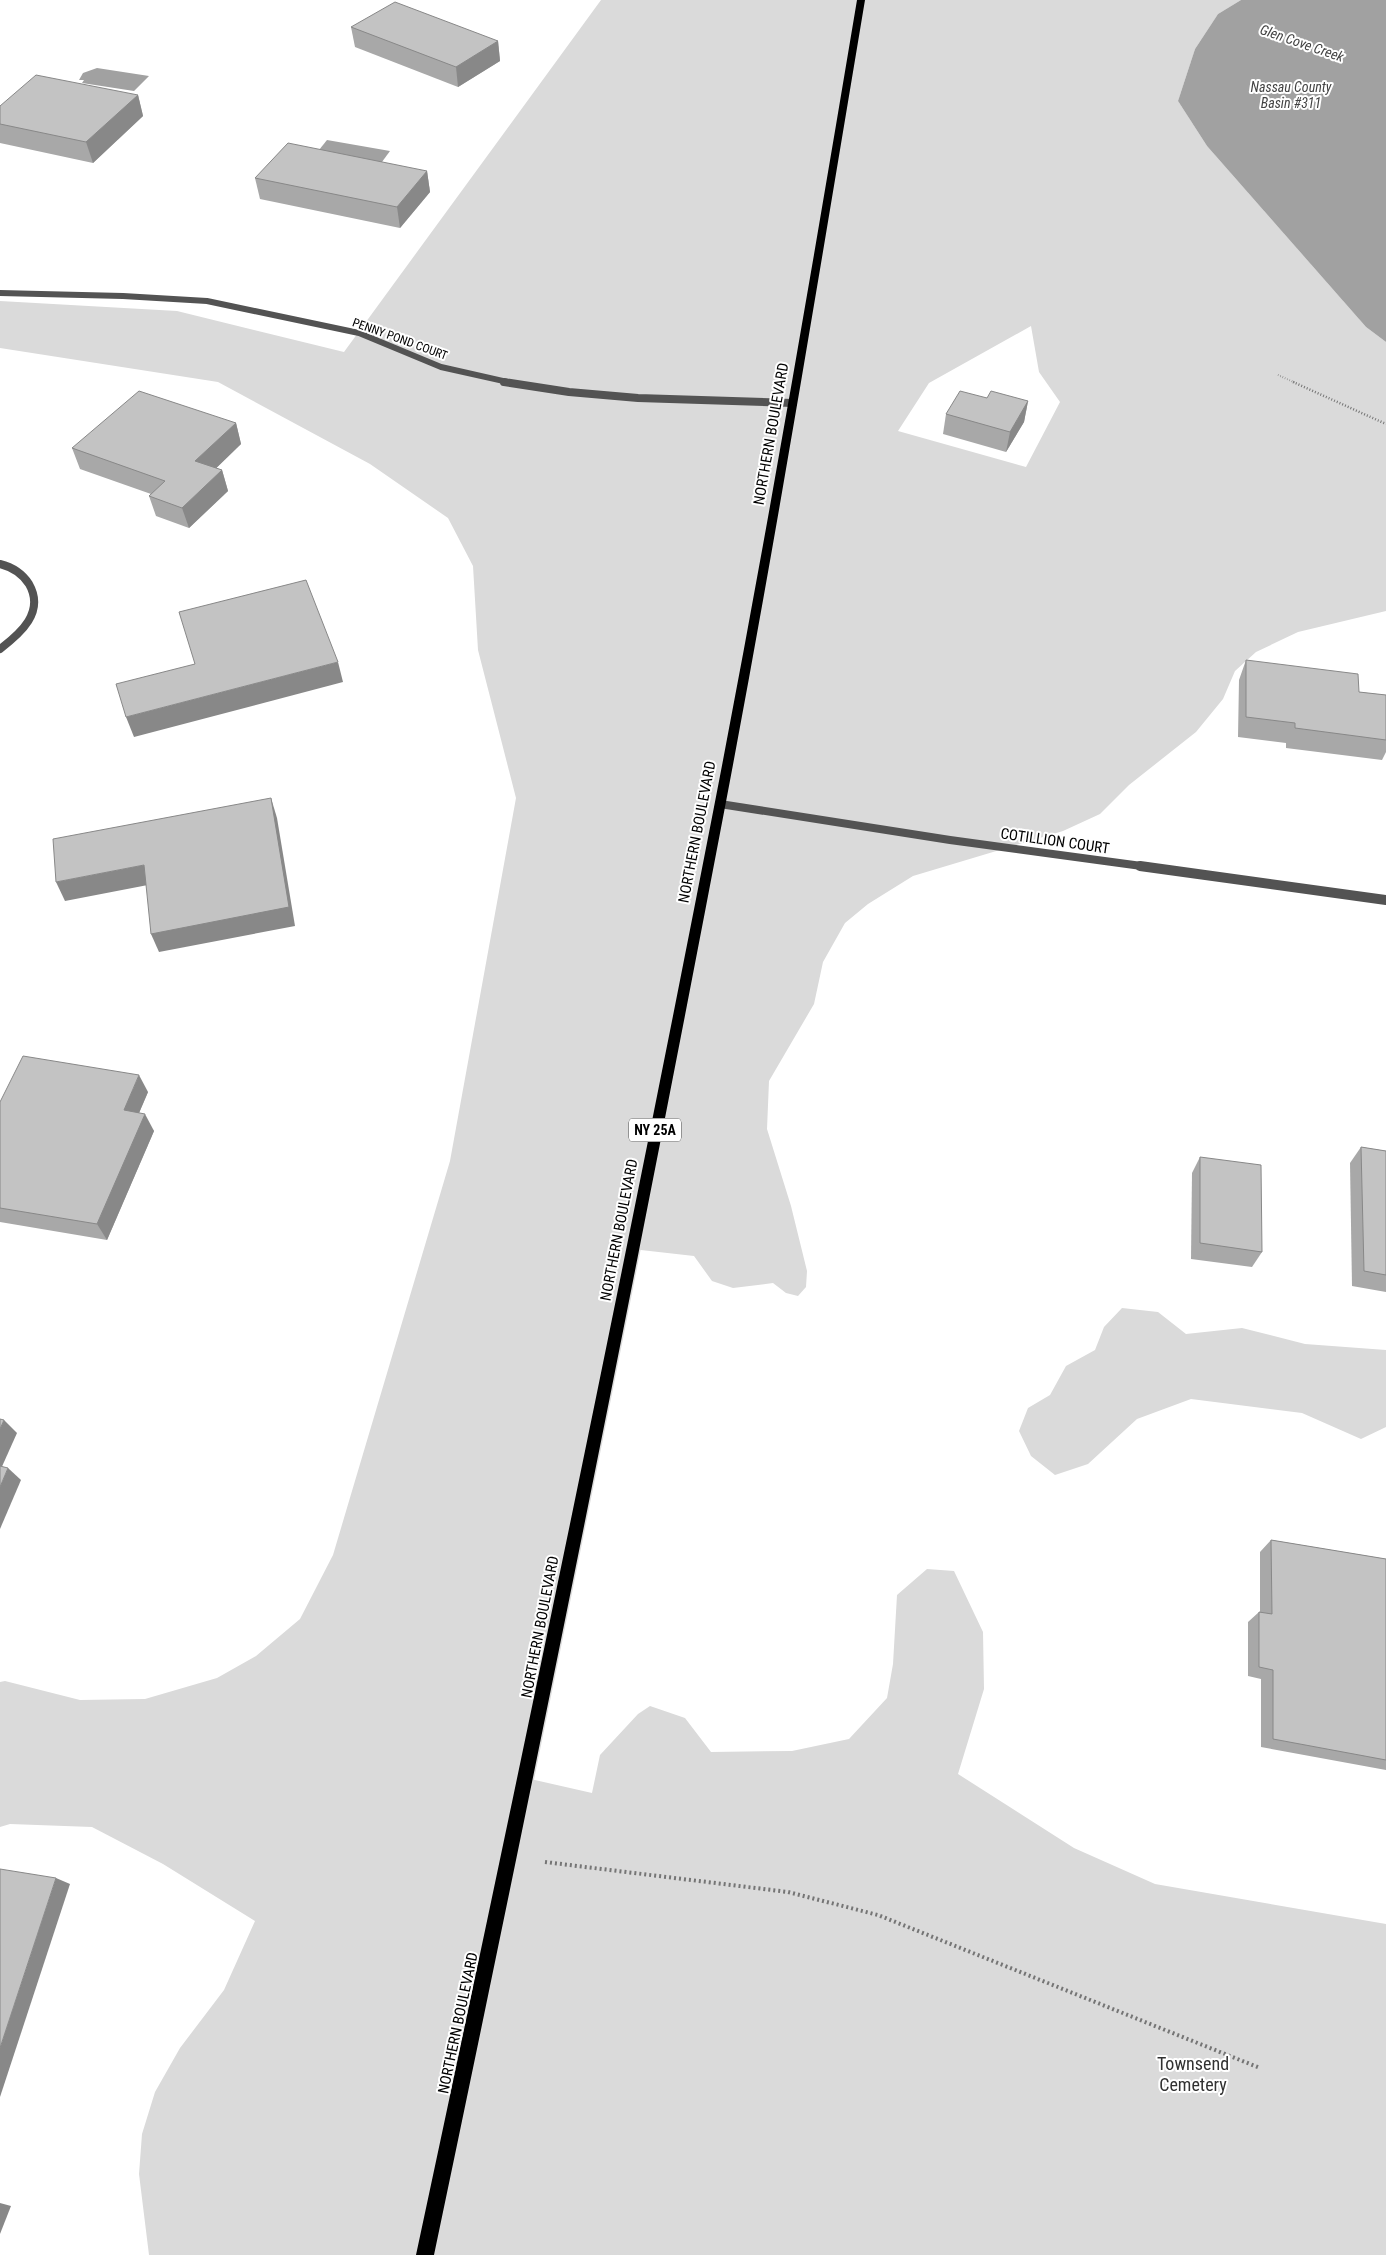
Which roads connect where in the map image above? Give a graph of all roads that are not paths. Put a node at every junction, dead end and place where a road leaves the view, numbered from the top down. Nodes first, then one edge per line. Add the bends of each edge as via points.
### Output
1 (861, 0) edge
2 (0, 293) edge
3 (793, 403) junction
4 (0, 564) edge
5 (0, 649) edge
6 (720, 804) junction
7 (1386, 900) edge
8 (425, 2255) edge

1 - 3 main road, NORTHERN BOULEVARD / NY 25A
2 - 3 street, PENNY POND COURT via 207,301 359,333 441,367 504,382 638,398
3 - 6 main road, NORTHERN BOULEVARD / NY 25A
4 - 5 street via 23,575 33,589 36,604 30,621 17,637
6 - 7 street, COTILLION COURT via 950,840
6 - 8 main road, NORTHERN BOULEVARD / NY 25A via 509,1857

